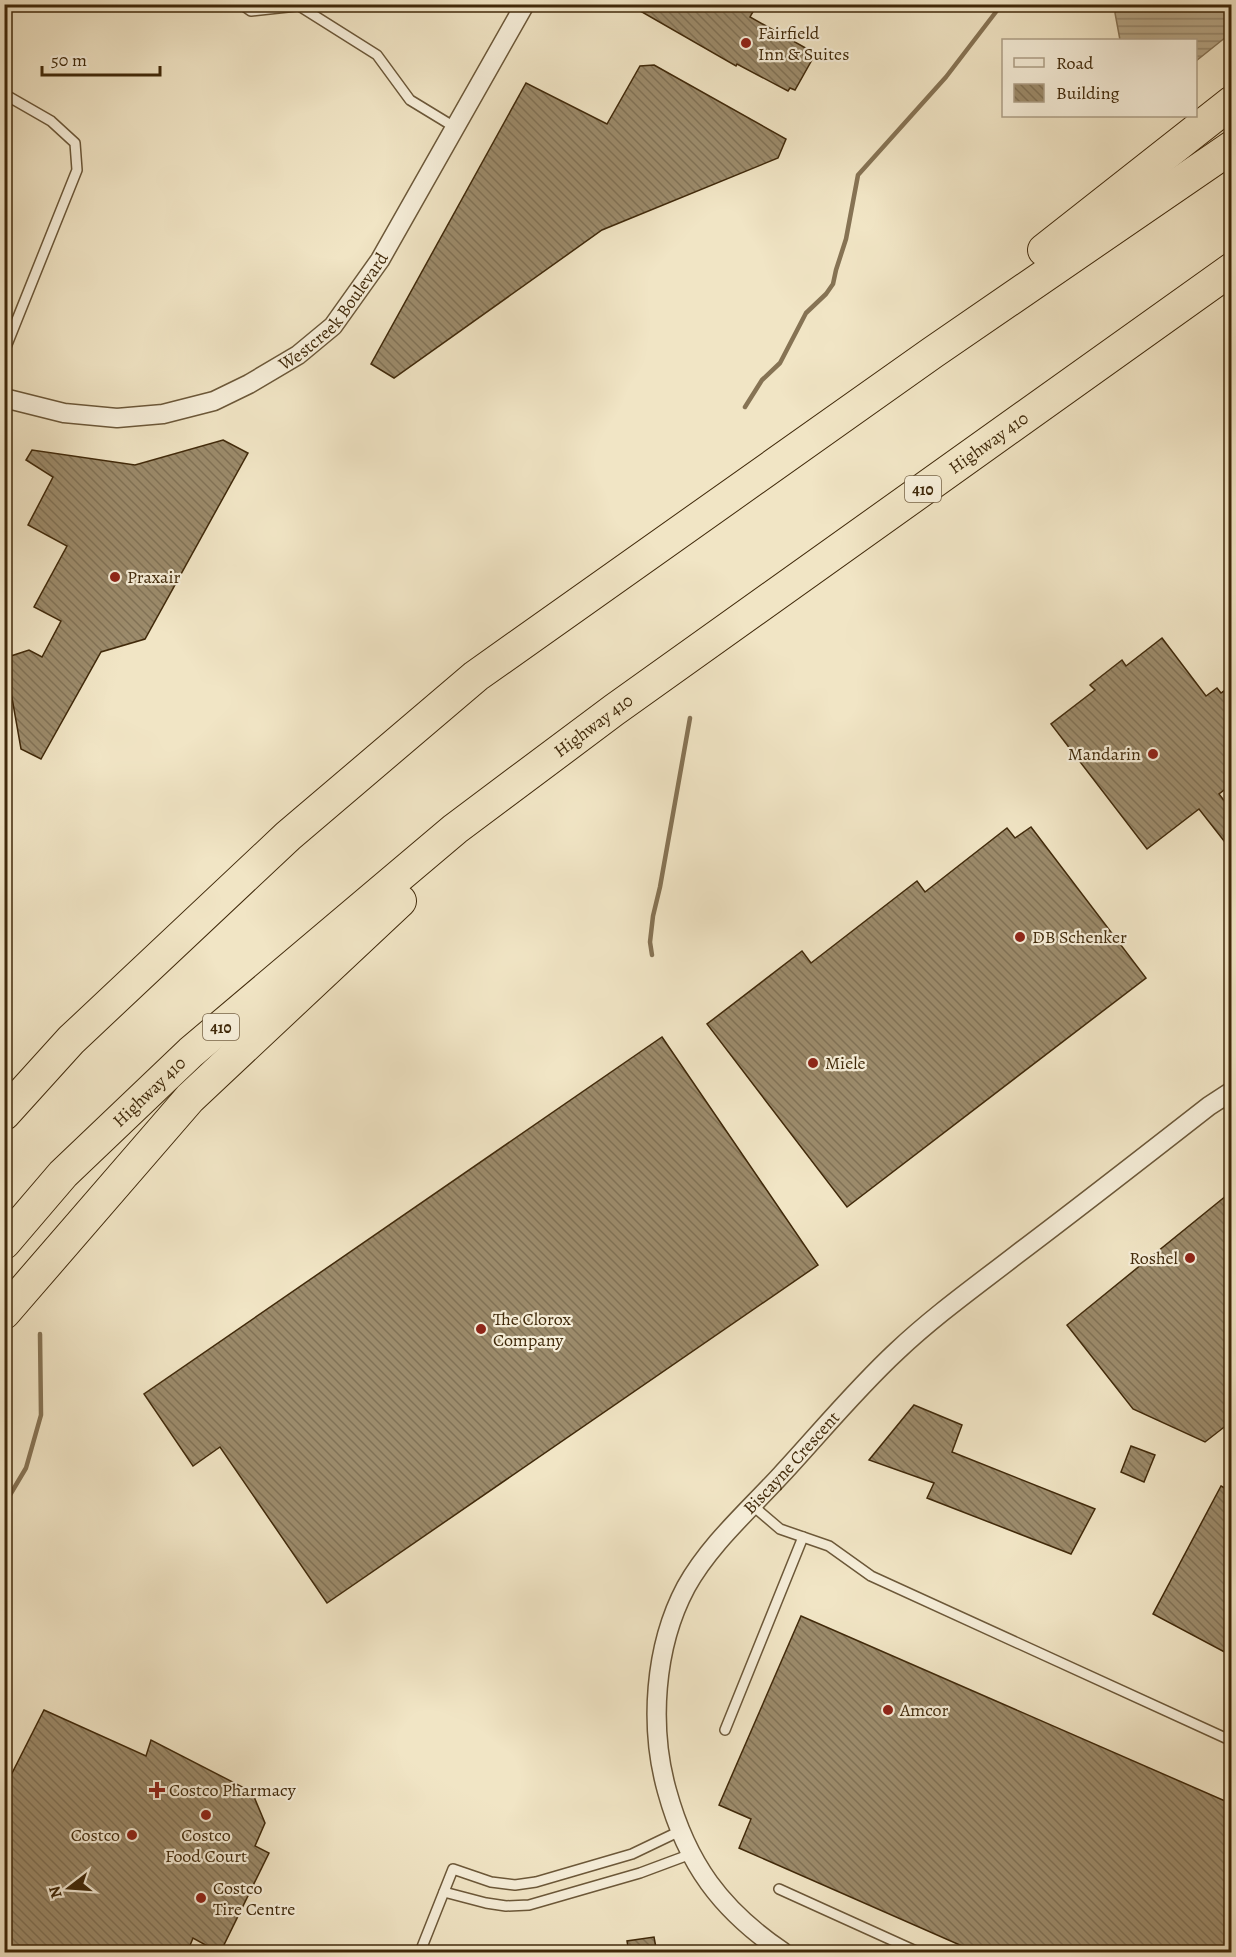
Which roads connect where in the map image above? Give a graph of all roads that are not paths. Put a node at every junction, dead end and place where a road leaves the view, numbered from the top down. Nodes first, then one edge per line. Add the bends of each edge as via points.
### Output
1 (241, 4) edge
2 (525, 4) edge
3 (297, 5) edge
4 (4, 94) edge
5 (1232, 102) edge
6 (456, 128) junction
7 (1232, 147) edge
8 (1232, 268) edge
9 (4, 352) edge
10 (932, 353) junction
11 (4, 398) edge
12 (455, 829) junction
13 (71, 1040) junction
14 (4, 1081) edge
15 (1232, 1091) edge
16 (4, 1114) edge
17 (4, 1243) edge
18 (4, 1314) edge
19 (752, 1505) junction
20 (803, 1537) junction
21 (725, 1730) dead end
22 (1232, 1741) edge
23 (680, 1831) junction
24 (691, 1854) junction
25 (779, 1889) dead end
26 (444, 1892) junction
27 (420, 1953) edge
28 (783, 1953) edge
29 (918, 1953) edge

1 - 3 lane via 251,10
2 - 6 street, Westcreek Boulevard
3 - 6 lane via 377,55 410,100
4 - 9 lane via 51,121 75,143 78,170
5 - 10 highway via 1066,235 964,308
6 - 11 street, Westcreek Boulevard via 380,260 333,326 298,355 214,401 163,414 117,418 64,413
7 - 10 highway
8 - 12 highway, Highway 410 / 410
10 - 13 highway via 476,676 288,837
12 - 17 highway, Highway 410 / 410 via 191,1052 63,1174
12 - 18 highway via 427,876 190,1098
13 - 14 highway via 24,1062
13 - 16 highway
15 - 19 street, Biscayne Crescent via 898,1350
19 - 20 lane via 780,1529
19 - 23 street, Biscayne Crescent via 712,1549 686,1587 670,1624 657,1690 657,1740 661,1770
20 - 21 lane
20 - 22 lane via 829,1546 871,1576
23 - 24 street, Biscayne Crescent
23 - 26 lane via 632,1854 536,1882 491,1882 453,1869
24 - 26 lane via 529,1905 506,1906
24 - 28 street, Biscayne Crescent via 728,1909
25 - 29 lane
26 - 27 lane

